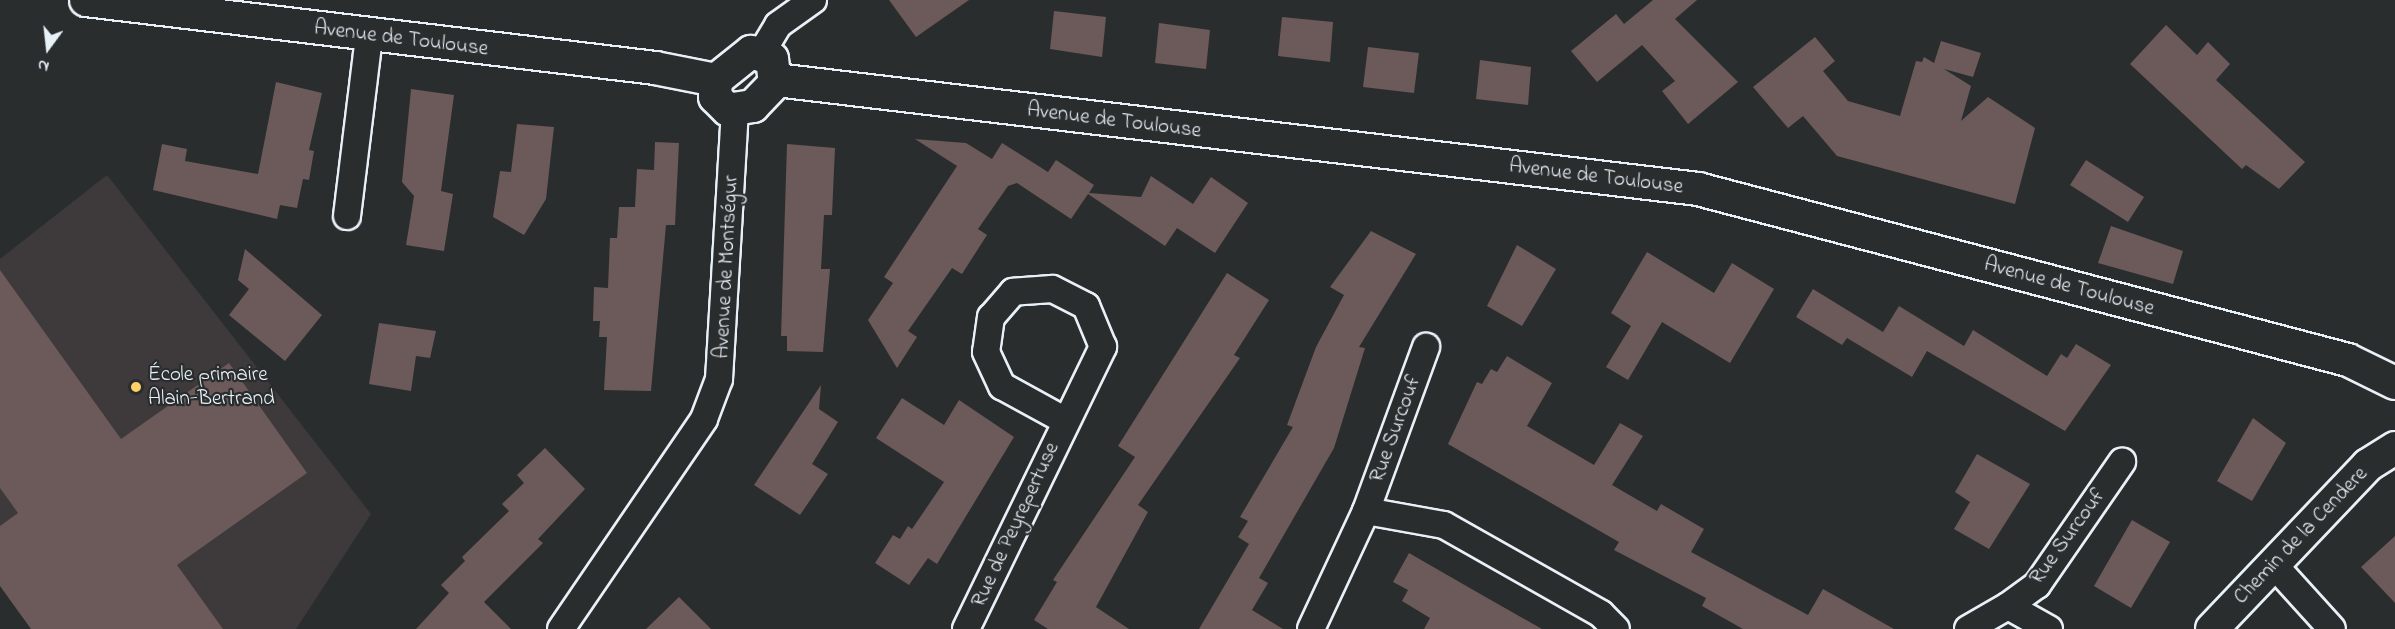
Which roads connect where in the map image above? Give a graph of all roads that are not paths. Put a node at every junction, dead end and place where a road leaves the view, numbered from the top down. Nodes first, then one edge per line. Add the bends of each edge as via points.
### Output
1 (86, 0) edge
2 (813, 0) edge
3 (369, 36) junction
4 (762, 52) junction
5 (716, 80) junction
6 (776, 80) junction
7 (735, 111) junction
8 (347, 216) dead end
9 (1426, 347) dead end
10 (2395, 382) edge
11 (1065, 421) junction
12 (2395, 448) edge
13 (2122, 462) dead end
14 (1366, 511) junction
15 (2274, 565) junction
16 (2008, 606) junction
17 (561, 629) edge
18 (966, 629) edge
19 (1311, 629) edge
20 (1616, 629) edge
21 (1968, 629) edge
22 (2049, 629) edge
23 (2212, 629) edge
24 (2332, 629) edge

1 - 3 street, Avenue de Toulouse
2 - 4 street via 778,26
3 - 5 street, Avenue de Toulouse via 655,68
3 - 8 street
4 - 5 street via 740,57
4 - 6 street via 772,59
5 - 7 street via 719,105
6 - 7 street via 753,106
6 - 10 street, Avenue de Toulouse via 1698,189 2348,360
7 - 17 street, Avenue de Montségur via 719,379 704,419
9 - 14 street, Rue Surcouf
11 - 11 street via 1103,347 1086,306 1052,289 1013,292 991,317 987,352 1002,386
11 - 18 street, Rue de Peyrepertuse
12 - 15 street, Chemin de la Cendere via 2368,465
13 - 16 street, Rue Surcouf via 2037,585
14 - 19 street, Rue Surcouf
14 - 20 street via 1444,525 1601,614
15 - 23 street, Chemin de la Cendere
15 - 24 street
16 - 21 street, Rue Surcouf
16 - 22 street

